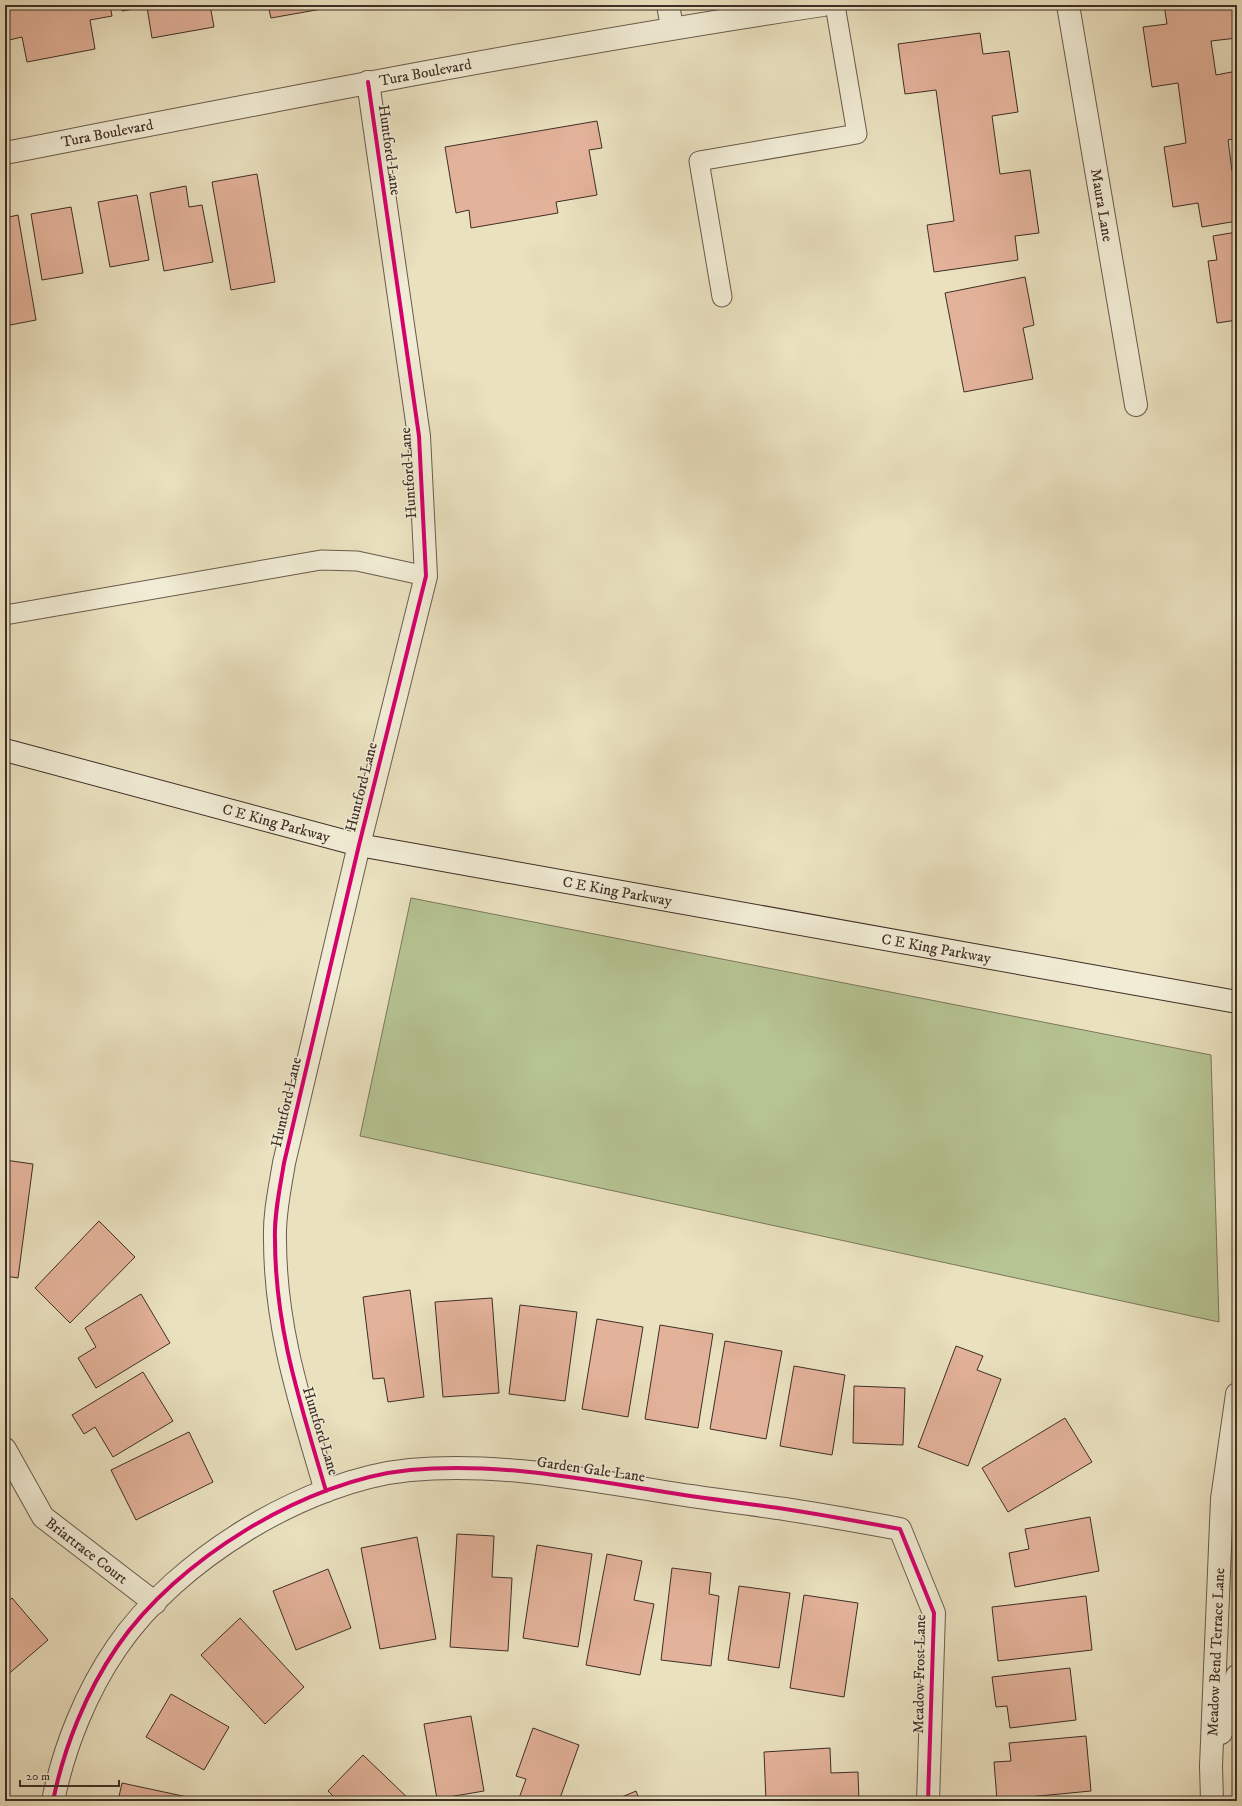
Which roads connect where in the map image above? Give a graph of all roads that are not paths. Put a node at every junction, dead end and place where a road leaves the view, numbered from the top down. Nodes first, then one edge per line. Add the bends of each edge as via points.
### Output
1 (668, 5) edge
2 (823, 5) edge
3 (835, 5) edge
4 (1068, 5) edge
5 (672, 28) junction
6 (368, 82) junction
7 (5, 153) edge
8 (722, 297) dead end
9 (1136, 405) dead end
10 (426, 576) junction
11 (5, 615) edge
12 (5, 750) edge
13 (358, 845) junction
14 (1237, 1002) edge
15 (1237, 1394) edge
16 (5, 1449) edge
17 (326, 1490) junction
18 (900, 1529) joint
19 (155, 1603) junction
20 (1237, 1676) edge
21 (1211, 1766) junction
22 (53, 1801) edge
23 (928, 1801) edge
24 (1212, 1801) edge

1 - 5 street
2 - 5 street, Tura Boulevard
3 - 8 lane via 857,134 699,161
4 - 9 street, Maura Lane
5 - 6 street, Tura Boulevard
6 - 7 street, Tura Boulevard
6 - 10 street, Huntford Lane via 419,436
10 - 11 lane via 357,561 321,560
10 - 13 street, Huntford Lane
12 - 13 street, C E King Parkway
13 - 14 street, C E King Parkway
13 - 17 street, Huntford Lane via 284,1163 274,1237 279,1311 284,1341 302,1413
15 - 21 street, Meadow Bend Terrace Lane via 1222,1498
16 - 19 street, Briartrace Court via 42,1518
17 - 18 street, Garden Gale Lane via 358,1480 407,1470 481,1468 781,1508
17 - 19 street, Garden Gale Lane via 264,1519 217,1549
18 - 23 street, Meadow Frost Lane via 934,1613
19 - 22 street, Garden Gale Lane via 118,1646 90,1693 69,1743
20 - 21 street, Meadow Bend Terrace Lane
21 - 24 street, Meadow Bend Terrace Lane

